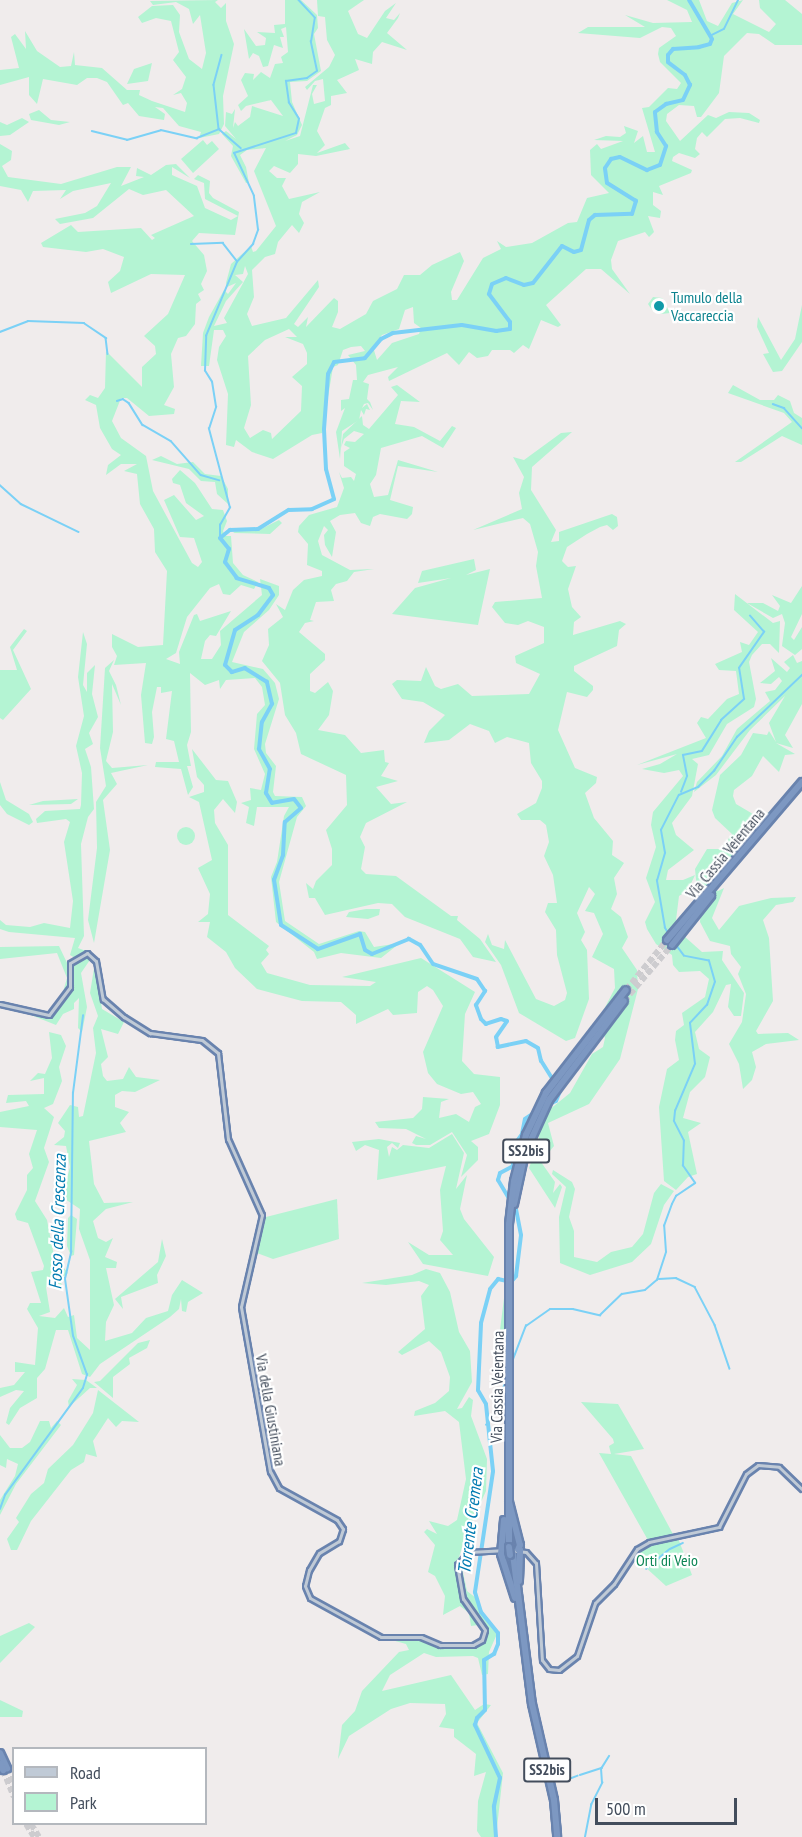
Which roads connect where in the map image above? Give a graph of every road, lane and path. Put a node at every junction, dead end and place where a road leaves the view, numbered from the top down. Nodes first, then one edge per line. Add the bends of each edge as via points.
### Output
1 (802, 784) edge
2 (670, 942) tunnel mouth
3 (626, 990) tunnel mouth
4 (624, 1001) tunnel mouth
5 (0, 1004) edge
6 (510, 1296) junction
7 (509, 1401) junction
8 (802, 1489) edge
9 (508, 1502) junction
10 (492, 1550) joint
11 (514, 1550) junction
12 (518, 1602) junction
13 (0, 1753) edge
14 (3, 1768) tunnel mouth
15 (556, 1837) edge

1 - 2 highway, Via Cassia Veientana
3 - 6 highway, Via Cassia Veientana / SS2bis via 559,1073 525,1139 510,1212
4 - 6 highway, Via Cassia Veientana / SS2bis via 558,1085 525,1153 514,1210
5 - 10 street, Via della Giustiniana via 42,1017 50,1015 70,986 70,962 86,953 94,957 102,999 130,1021 150,1033 202,1040 219,1056 228,1138 263,1217 241,1307 270,1471 279,1488 337,1521 343,1531 339,1541 319,1553 312,1563 305,1581 309,1595 379,1636 421,1637 440,1645 472,1645 482,1640 485,1631 463,1600 456,1570 461,1557
6 - 7 highway, Via Cassia Veientana / SS2bis
7 - 9 highway, Via Cassia Veientana / SS2bis
7 - 9 highway, Via Cassia Veientana / SS2bis
8 - 11 street via 780,1467 758,1465 746,1474 719,1527 649,1542 637,1549 614,1584 595,1603 577,1656 559,1670 547,1668 542,1660 538,1572
9 - 11 highway, Via Cassia Veientana / SS2bis
9 - 11 highway
10 - 11 highway
11 - 12 highway, Via Cassia Veientana / SS2bis
11 - 12 highway via 521,1559
12 - 15 highway, Via Cassia Veientana / SS2bis via 530,1702 554,1800
13 - 14 highway

